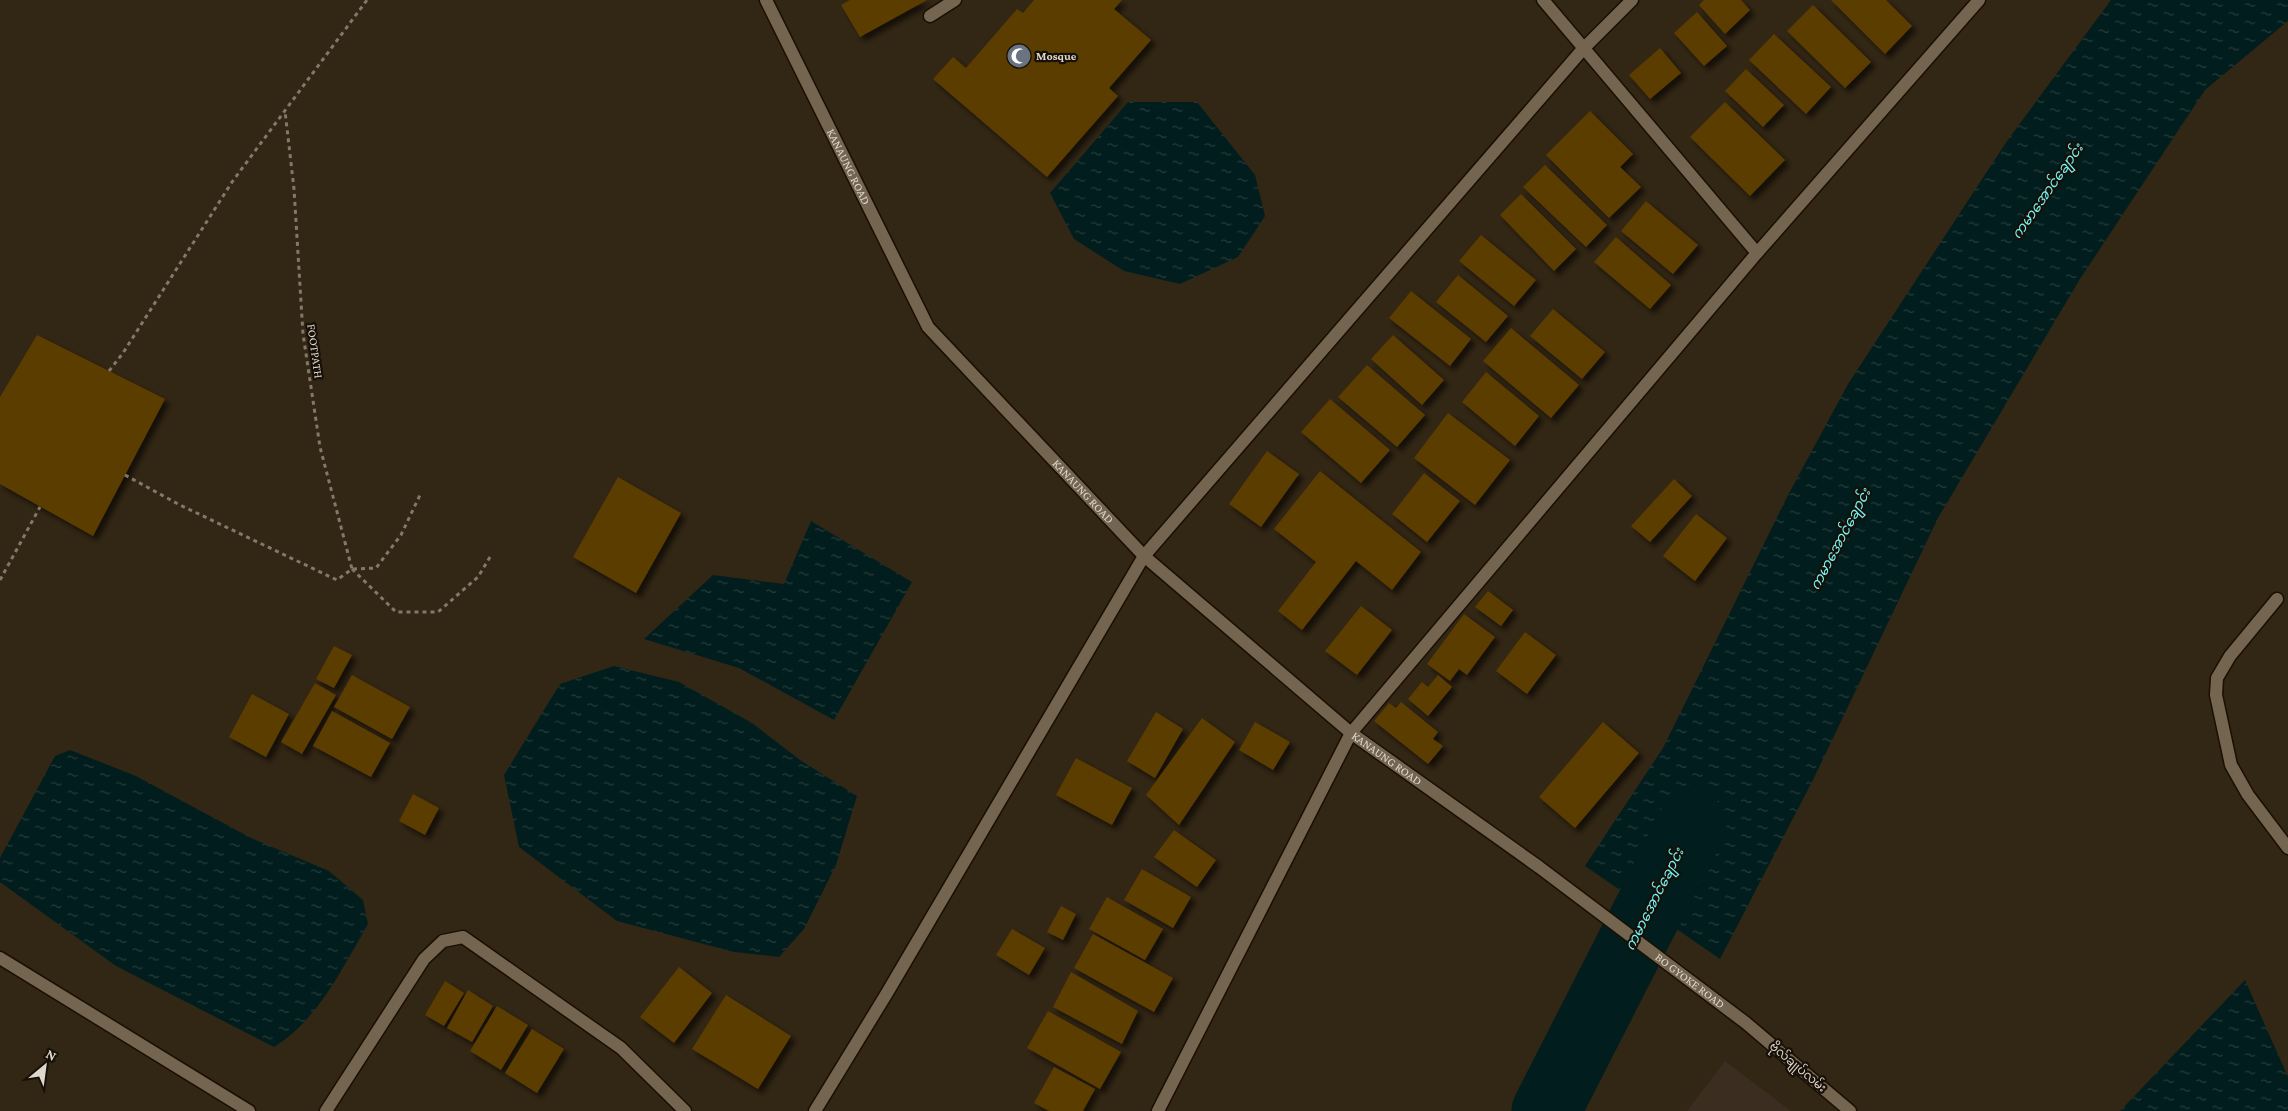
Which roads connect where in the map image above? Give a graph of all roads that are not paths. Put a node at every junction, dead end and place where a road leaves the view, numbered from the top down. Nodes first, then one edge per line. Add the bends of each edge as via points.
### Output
1 (766, 0) edge
2 (955, 0) edge
3 (1543, 0) edge
4 (1632, 0) edge
5 (1976, 2) edge
6 (930, 16) dead end
7 (1583, 49) junction
8 (1757, 253) junction
9 (1144, 556) junction
10 (2277, 598) dead end
11 (1351, 733) junction
12 (2288, 848) edge
13 (1539, 867) joint
14 (1, 960) edge
15 (1746, 1022) joint
16 (249, 1111) edge
17 (326, 1111) edge
18 (685, 1111) edge
19 (815, 1111) edge
20 (1158, 1111) edge
21 (1850, 1111) edge

1 - 9 street, KANAUNG ROAD via 928,327
2 - 6 street
3 - 7 street
4 - 7 street
5 - 8 street
7 - 8 street
7 - 9 street
8 - 11 street
9 - 11 street, KANAUNG ROAD
9 - 19 street
10 - 12 street via 2230,656 2218,678 2216,695 2231,765 2248,795
11 - 13 street, KANAUNG ROAD
11 - 20 street
13 - 15 street, BO GYOKE ROAD
14 - 16 street
15 - 21 street, ဗိုလ်ချုပ်လမ်း
17 - 18 street via 424,959 443,941 463,937 621,1048

